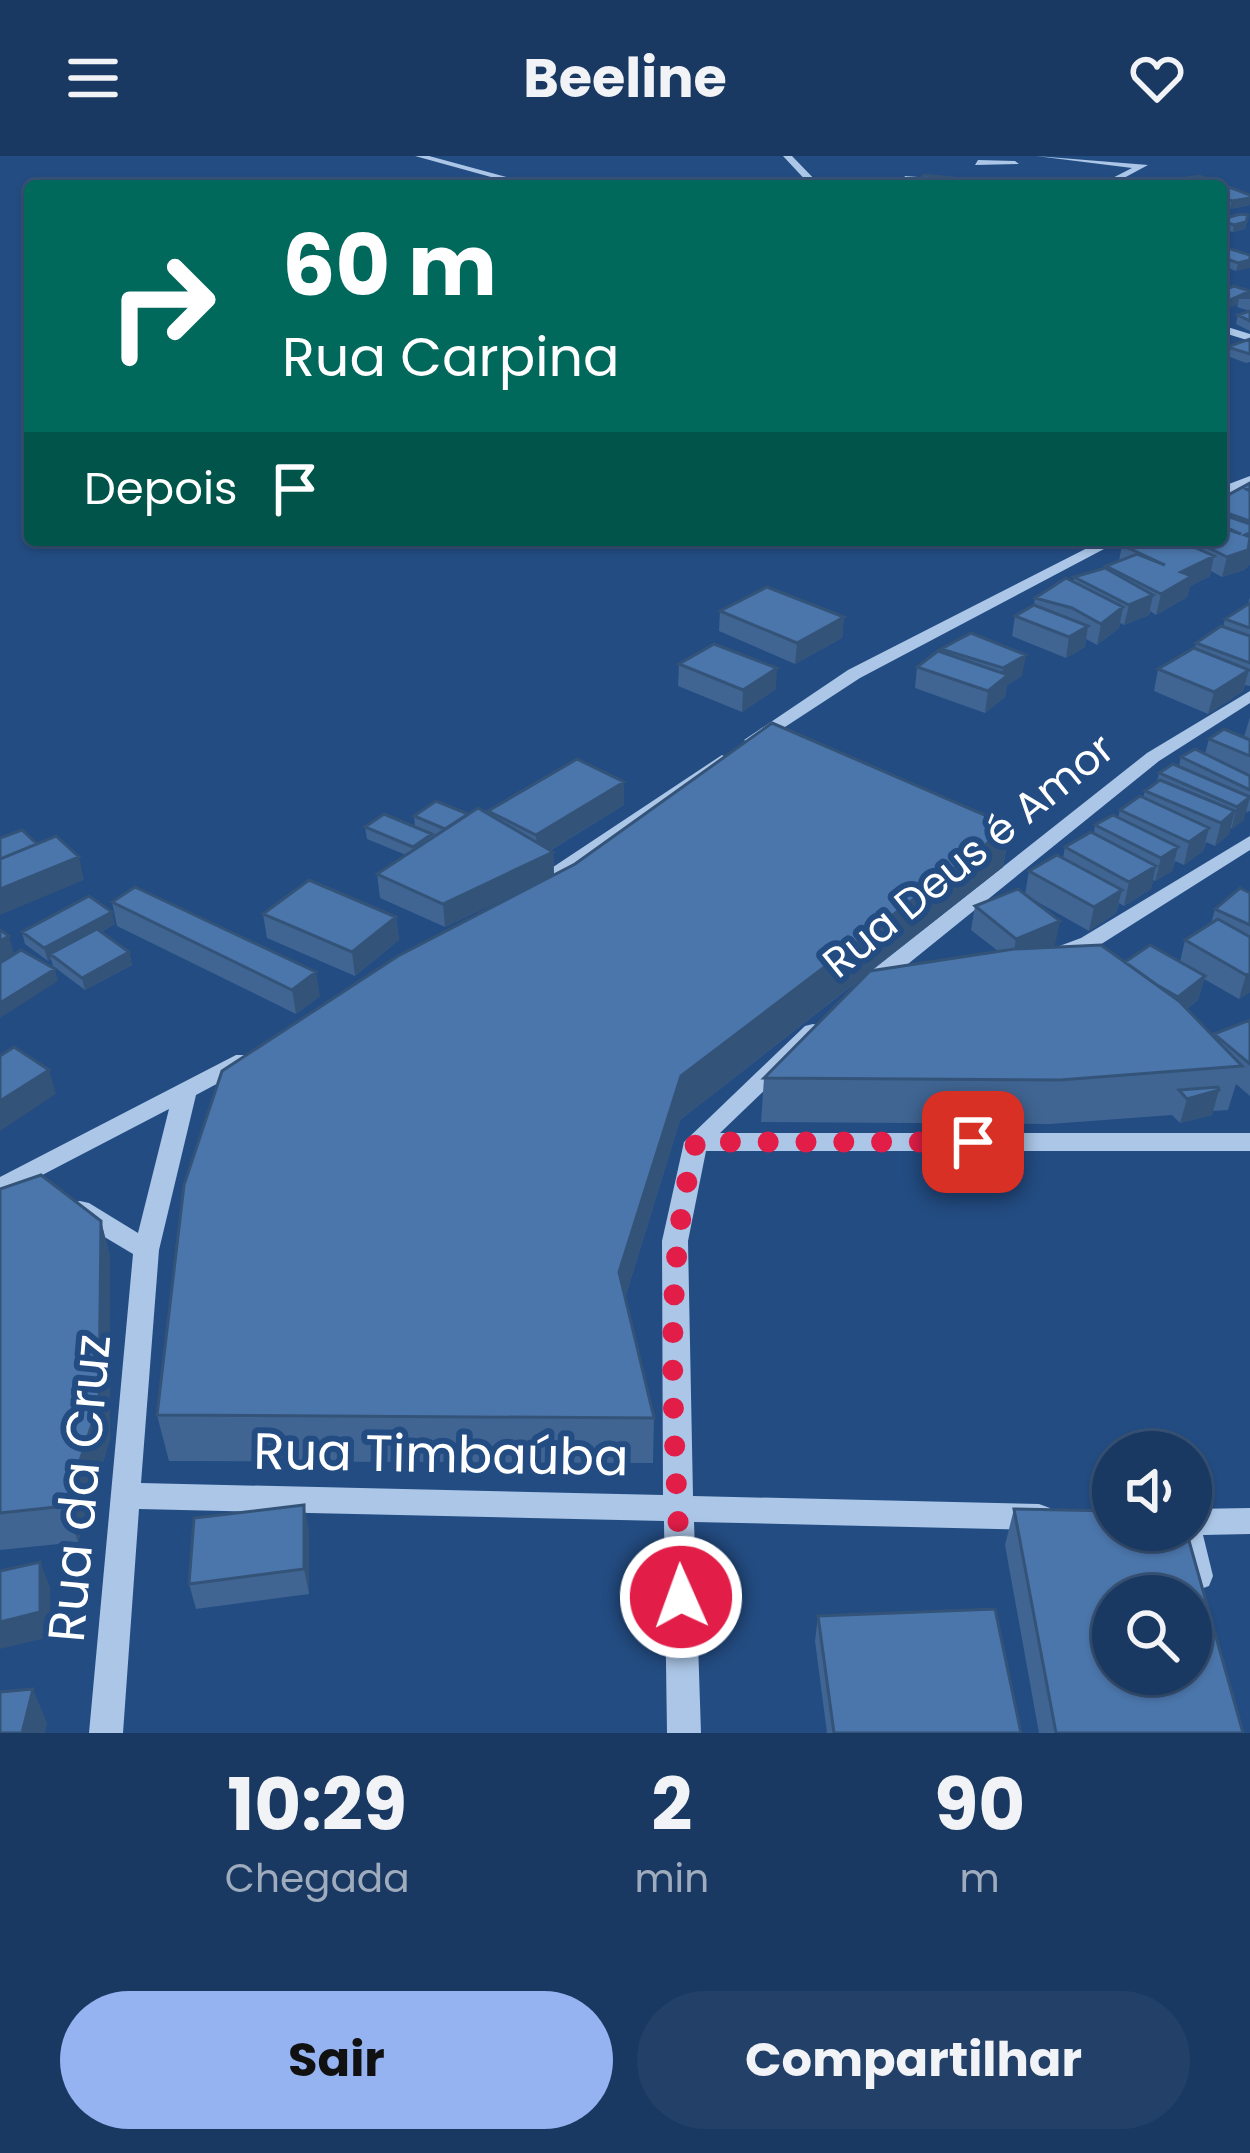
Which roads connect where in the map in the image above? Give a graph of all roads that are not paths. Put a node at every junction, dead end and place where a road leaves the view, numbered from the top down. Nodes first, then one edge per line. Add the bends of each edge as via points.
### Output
1 (419, 156) edge
2 (787, 156) edge
3 (1040, 156) edge
4 (1154, 156) edge
5 (1016, 160) edge
6 (978, 163) dead end
7 (1143, 166) junction
8 (933, 176) edge
9 (904, 179) dead end
10 (512, 180) edge
11 (810, 180) edge
12 (917, 180) edge
13 (986, 180) edge
14 (1114, 180) edge
15 (1102, 546) edge
16 (1250, 696) edge
17 (1250, 842) edge
18 (506, 906) edge
19 (1036, 963) edge
20 (899, 993) edge
21 (846, 1003) junction
22 (263, 1049) edge
23 (185, 1093) junction
24 (696, 1142) junction
25 (1250, 1142) edge
26 (0, 1188) edge
27 (45, 1189) junction
28 (146, 1250) junction
29 (128, 1496) junction
30 (679, 1507) junction
31 (1067, 1518) edge
32 (1250, 1521) edge
33 (1212, 1522) edge
34 (106, 1733) edge
35 (684, 1733) edge

1 - 10 street
2 - 11 street
3 - 7 street
4 - 7 street
5 - 6 street
7 - 14 street
8 - 13 street
9 - 12 street
15 - 18 street via 854,674
16 - 21 street, Rua Deus é Amor via 1153,757
17 - 19 street via 1088,943
20 - 21 street
21 - 24 street, Rua Deus é Amor
22 - 23 street
23 - 27 street
23 - 28 street, Rua da Cruz
24 - 25 street
24 - 30 street via 675,1258
26 - 27 street
27 - 28 street
28 - 29 street, Rua da Cruz
29 - 30 street, Rua Timbaúba
29 - 34 street, Rua da Cruz
30 - 31 street, Rua Timbaúba
30 - 35 street
32 - 33 street

